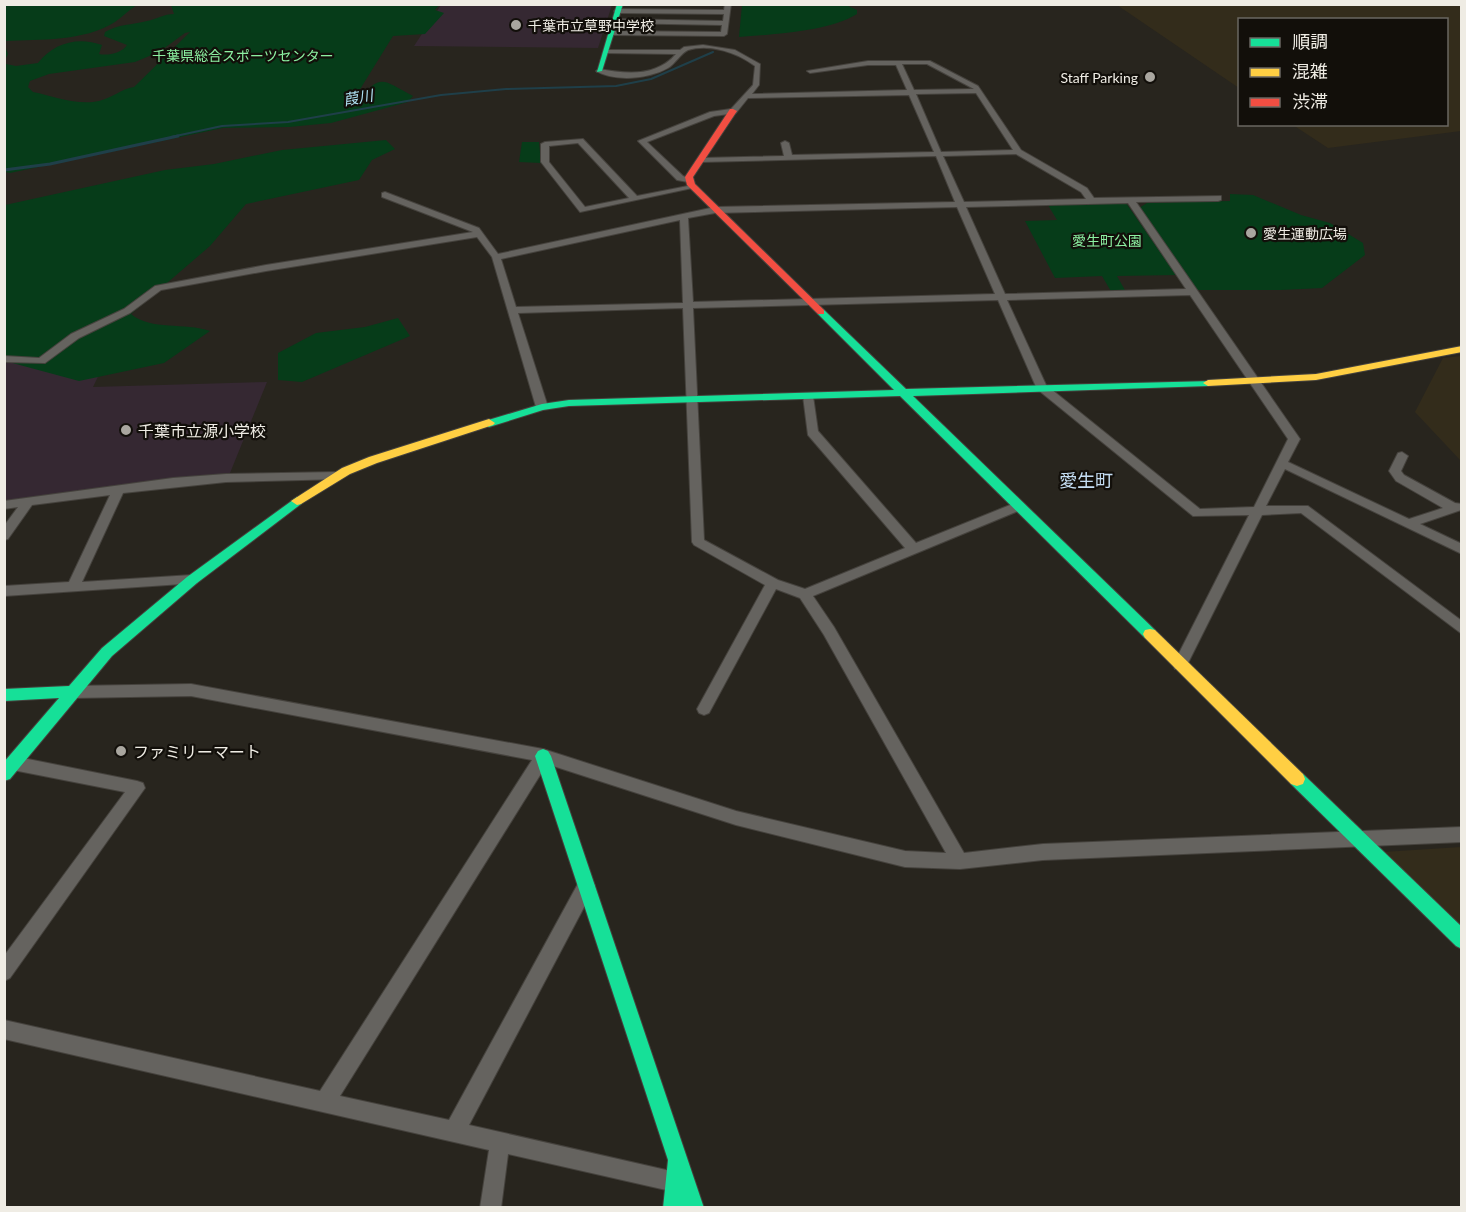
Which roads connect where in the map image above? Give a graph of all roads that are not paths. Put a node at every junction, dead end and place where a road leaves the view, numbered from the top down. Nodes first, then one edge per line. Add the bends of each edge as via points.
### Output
1 (728, 8) edge
2 (726, 23) junction
3 (612, 27) edge
4 (700, 33) junction
5 (642, 42) dead end
6 (664, 42) dead end
7 (681, 52) junction
8 (898, 62) junction
9 (810, 71) dead end
10 (980, 90) junction
11 (910, 92) junction
12 (745, 96) junction
13 (733, 111) junction
14 (785, 143) dead end
15 (1018, 152) junction
16 (938, 155) junction
17 (789, 158) junction
18 (701, 160) junction
19 (691, 184) junction
20 (386, 195) dead end
21 (1218, 198) dead end
22 (635, 199) junction
23 (1130, 200) junction
24 (1092, 201) junction
25 (959, 204) junction
26 (715, 210) junction
27 (684, 217) junction
28 (480, 234) junction
29 (496, 257) junction
30 (1193, 292) junction
31 (1000, 296) junction
32 (810, 303) junction
33 (688, 306) junction
34 (511, 310) junction
35 (1461, 349) edge
36 (4, 359) edge
37 (1254, 382) junction
38 (1041, 387) junction
39 (902, 393) junction
40 (808, 396) junction
41 (691, 399) junction
42 (542, 407) junction
43 (1402, 456) dead end
44 (1283, 464) junction
45 (337, 476) junction
46 (119, 489) junction
47 (28, 502) junction
48 (7, 505) edge
49 (1019, 506) junction
50 (1457, 507) edge
51 (1258, 512) junction
52 (1408, 524) junction
53 (4, 536) edge
54 (914, 549) junction
55 (1461, 550) edge
56 (192, 580) junction
57 (773, 583) junction
58 (73, 587) junction
59 (4, 591) edge
60 (804, 594) junction
61 (1461, 629) edge
62 (1180, 665) junction
63 (71, 692) junction
64 (4, 695) edge
65 (704, 709) dead end
66 (543, 756) junction
67 (9, 768) edge
68 (1461, 834) edge
69 (1357, 838) junction
70 (960, 861) junction
71 (586, 886) junction
72 (1461, 940) edge
73 (4, 972) edge
74 (4, 1029) edge
75 (325, 1102) junction
76 (454, 1132) junction
77 (500, 1143) junction
78 (676, 1153) junction
79 (675, 1182) junction
80 (490, 1208) edge
81 (674, 1208) edge
82 (694, 1208) edge

1 - 2 street
1 - 3 street
2 - 3 street
2 - 4 street via 724,34
3 - 4 street
3 - 5 street
3 - 7 street
3 - 7 street via 599,71 646,76 664,68
4 - 6 street via 699,39
7 - 12 street via 709,46 753,61 759,70 756,85
8 - 9 street
8 - 10 street via 928,62
8 - 11 street
10 - 11 street
10 - 15 street
11 - 12 street
11 - 16 street
12 - 13 street
13 - 18 street
13 - 19 street via 713,114 642,141
14 - 17 street
15 - 16 street
15 - 24 street via 1084,190
16 - 17 street
16 - 25 street
17 - 18 street
18 - 19 street
19 - 22 street
19 - 26 street
20 - 28 street
21 - 23 street
22 - 22 street via 580,141 544,144 545,162 583,210
23 - 24 street
23 - 30 street
24 - 25 street
25 - 26 street
25 - 31 street
26 - 27 street
26 - 32 street
27 - 29 street
27 - 33 street
28 - 29 street
28 - 36 street via 158,288 127,311 75,336 41,361
29 - 34 street
30 - 31 street
30 - 37 street
31 - 32 street
31 - 38 street
32 - 33 street
32 - 39 street
33 - 34 street
33 - 41 street
34 - 42 street
35 - 37 street via 1329,376
37 - 38 street
37 - 44 street via 1294,439
38 - 39 street
38 - 51 street via 1197,513
39 - 40 street
39 - 49 street
40 - 41 street
40 - 54 street via 812,432
41 - 42 street
41 - 57 street via 698,542
42 - 45 street via 394,452
43 - 50 street via 1395,471 1400,478
44 - 51 street
44 - 52 street
45 - 46 street via 226,478
45 - 56 street
46 - 47 street
46 - 58 street
47 - 48 street
47 - 53 street
49 - 54 street
49 - 62 street
50 - 52 street
51 - 61 street via 1304,509
51 - 62 street
52 - 55 street
54 - 60 street
56 - 58 street
56 - 63 street via 107,652
57 - 60 street
57 - 65 street
58 - 59 street
60 - 70 street
62 - 69 street
63 - 64 street
63 - 66 street via 191,690
63 - 67 street
66 - 70 street via 736,818 905,859
66 - 71 street
66 - 75 street
67 - 73 street via 137,788
68 - 69 street
69 - 70 street via 1043,852
69 - 72 street
71 - 76 street
71 - 78 street
74 - 75 street
75 - 76 street
76 - 77 street
77 - 79 street
77 - 80 street
78 - 79 street
78 - 82 street
79 - 81 street

